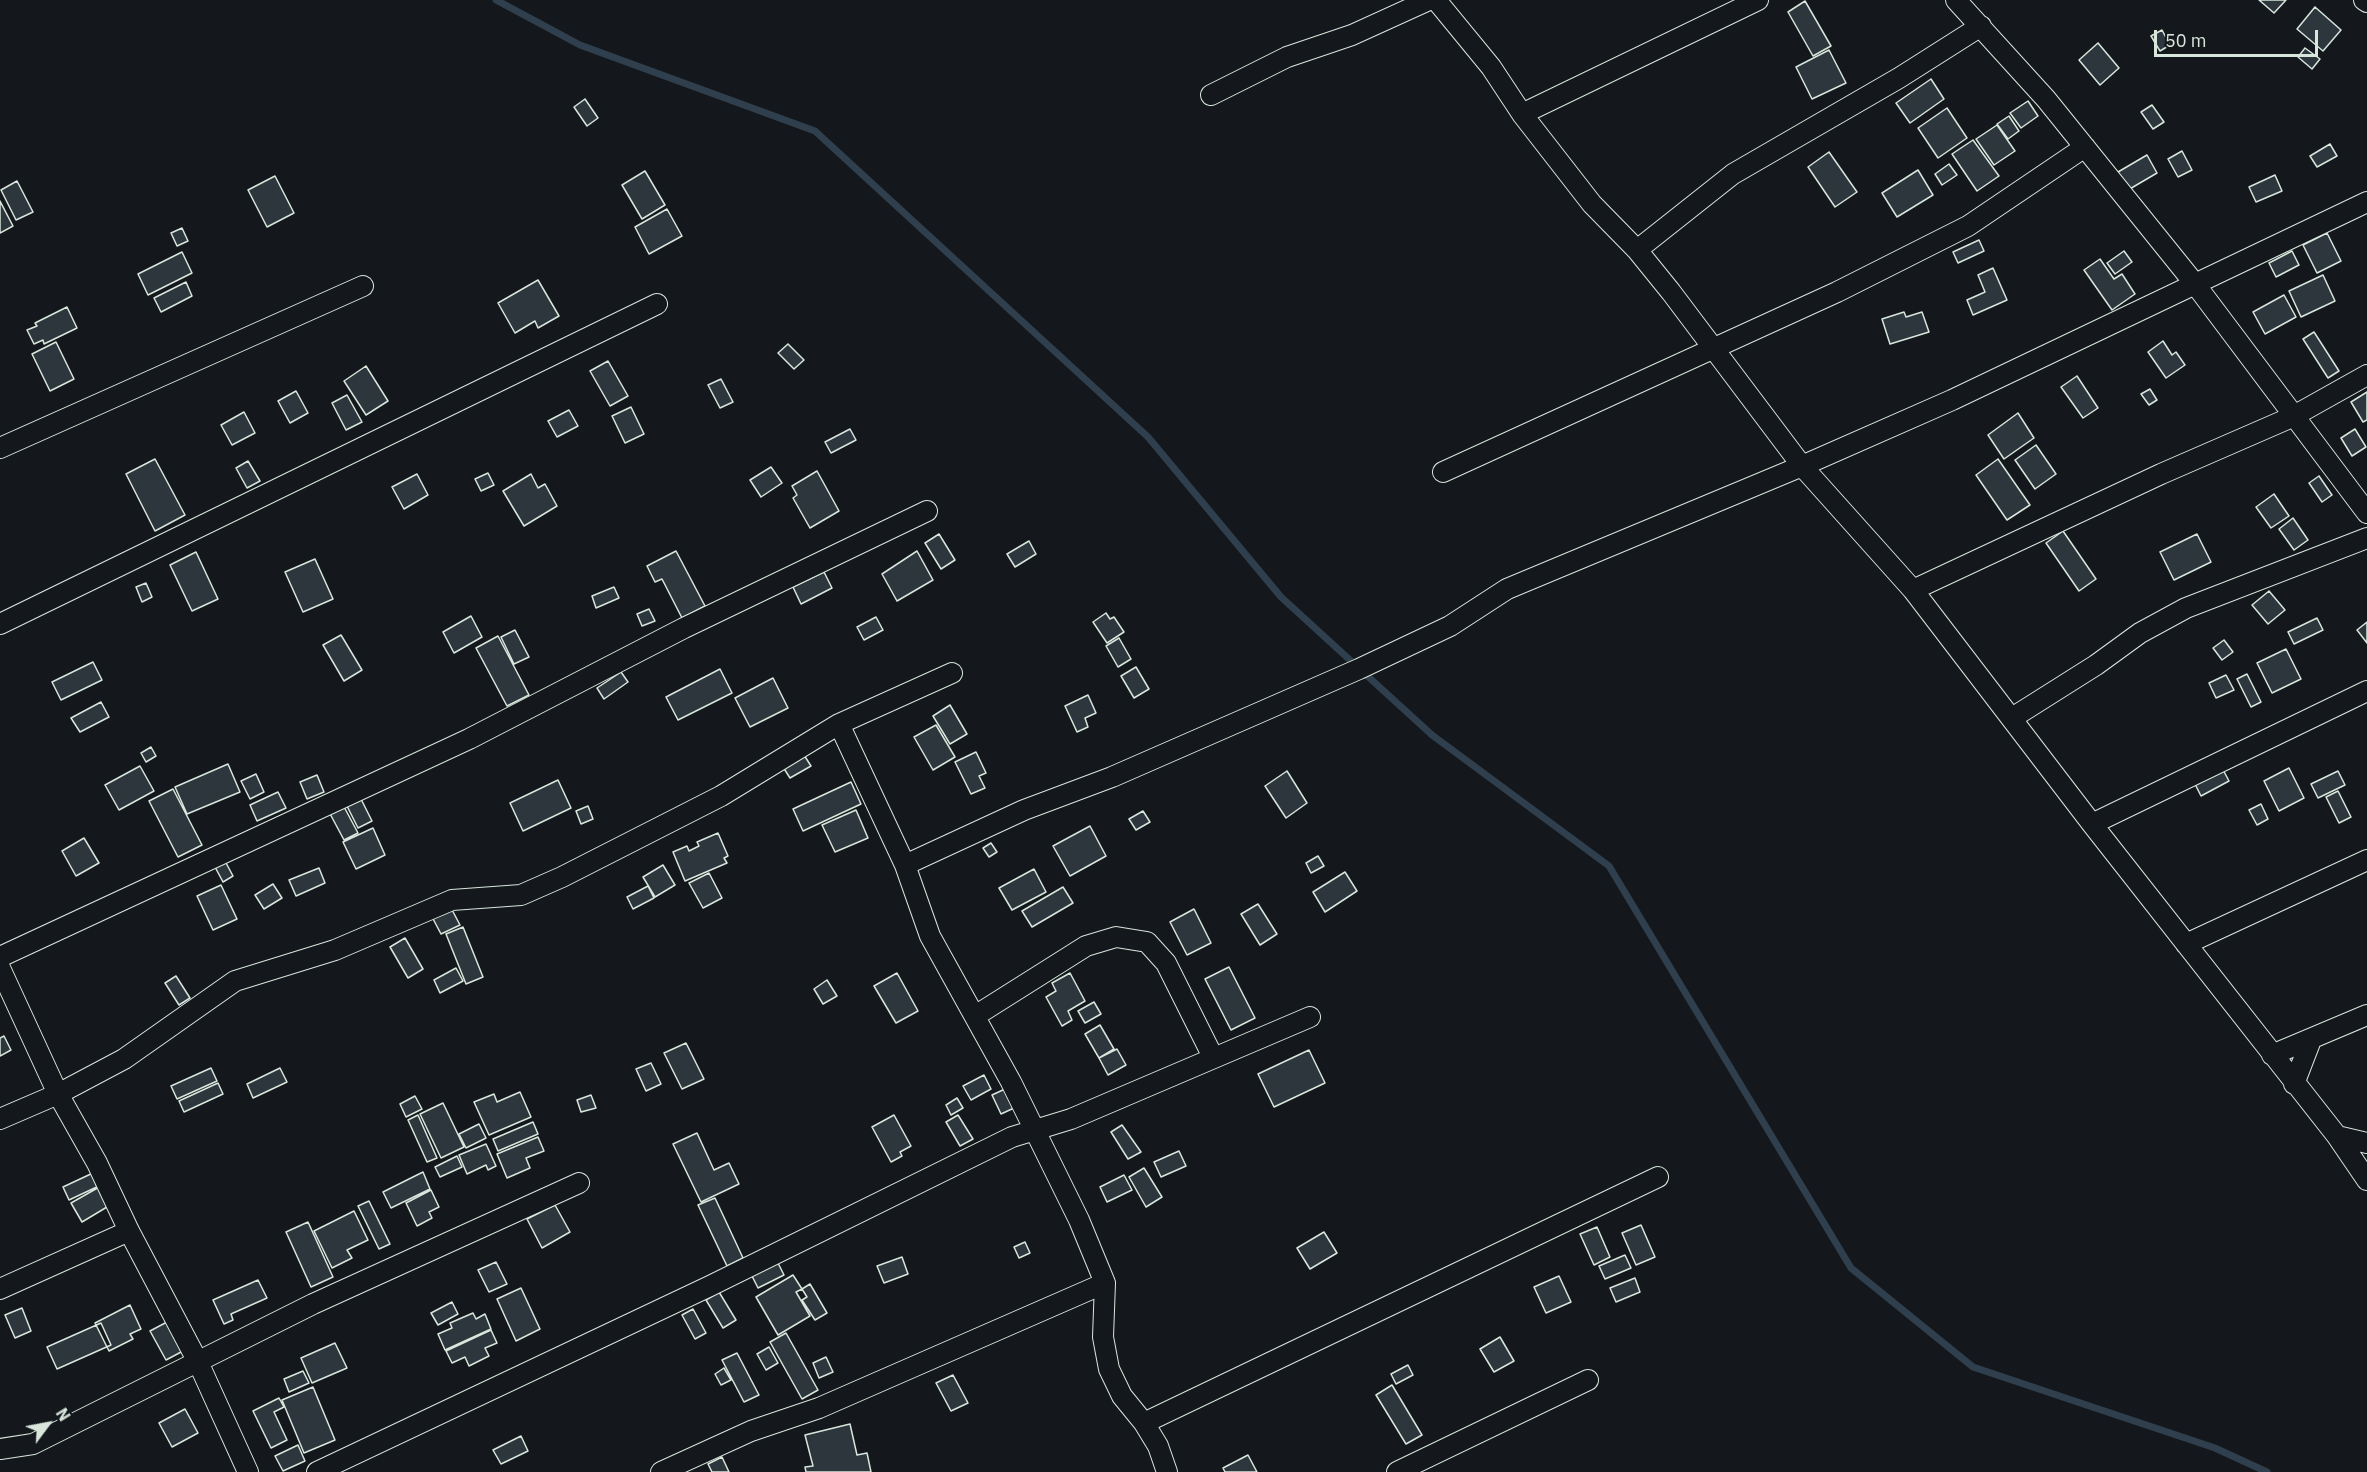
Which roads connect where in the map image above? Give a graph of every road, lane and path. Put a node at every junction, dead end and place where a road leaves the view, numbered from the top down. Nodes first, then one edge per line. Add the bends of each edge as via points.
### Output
1 (1429, 0) edge
2 (1436, 0) edge
3 (1758, 0) edge
4 (1956, 0) edge
5 (1981, 26) junction
6 (1211, 95) dead end
7 (1522, 114) junction
8 (2085, 147) junction
9 (2367, 202) edge
10 (1637, 250) junction
11 (2195, 284) junction
12 (363, 286) dead end
13 (657, 304) dead end
14 (1712, 347) junction
15 (2367, 375) edge
16 (2292, 417) junction
17 (0, 448) edge
18 (1802, 466) junction
19 (1443, 472) dead end
20 (927, 511) dead end
21 (2367, 513) edge
22 (2367, 538) edge
23 (1913, 590) junction
24 (0, 624) edge
25 (952, 673) dead end
26 (2367, 691) edge
27 (2012, 718) junction
28 (839, 724) junction
29 (2092, 824) junction
30 (2367, 860) edge
31 (905, 865) junction
32 (2186, 944) junction
33 (0, 957) edge
34 (0, 968) edge
35 (2367, 1015) edge
36 (975, 1016) junction
37 (1310, 1017) dead end
38 (2311, 1040) junction
39 (2272, 1056) junction
40 (1213, 1057) junction
41 (2294, 1084) junction
42 (58, 1094) junction
43 (0, 1119) edge
44 (1034, 1130) junction
45 (2337, 1136) junction
46 (2367, 1143) edge
47 (1658, 1176) dead end
48 (2367, 1180) edge
49 (579, 1183) dead end
50 (129, 1231) junction
51 (1105, 1283) junction
52 (0, 1289) edge
53 (198, 1362) junction
54 (1588, 1380) dead end
55 (1144, 1423) junction
56 (0, 1449) edge
57 (249, 1472) edge
58 (317, 1472) edge
59 (661, 1472) edge
60 (1167, 1472) edge
61 (1397, 1472) edge

1 - 6 street via 1352,35 1287,57
2 - 7 street via 1491,67
3 - 7 street
4 - 5 street
5 - 8 street
5 - 10 street via 1733,174
7 - 10 street via 1592,204
8 - 11 street
8 - 14 street via 1968,226 1837,292
9 - 11 street
10 - 14 street
11 - 16 street
11 - 18 street via 2074,344
12 - 17 street
13 - 24 street
14 - 18 street
14 - 19 street via 1590,407
15 - 16 street
16 - 21 street
16 - 23 street
18 - 23 street
18 - 31 street via 1507,589 1450,626 1359,669 1112,777 1024,810
20 - 33 street via 684,628 469,739
22 - 27 street via 2186,608 2140,633
23 - 27 street
25 - 28 street
26 - 29 street
27 - 29 street
28 - 31 street
28 - 42 street via 722,796 562,878 521,895 452,900 335,950 235,981 124,1059
29 - 32 street
30 - 32 street
31 - 36 street via 930,936
32 - 39 street
34 - 42 street
35 - 38 street
36 - 40 street via 1086,946 1116,937 1147,942 1167,963
36 - 44 street
37 - 40 street
38 - 39 street
38 - 41 street
39 - 41 street
40 - 44 street via 1071,1119
41 - 45 street
42 - 43 street
42 - 50 street
44 - 51 street
44 - 58 street via 1012,1137 710,1286
45 - 46 street
45 - 48 street
47 - 55 street
49 - 53 street via 433,1247
50 - 52 street
50 - 53 street
51 - 55 street via 1103,1336 1109,1369 1122,1396
51 - 59 street
53 - 56 street via 33,1444
53 - 57 street
54 - 61 street
55 - 60 street

